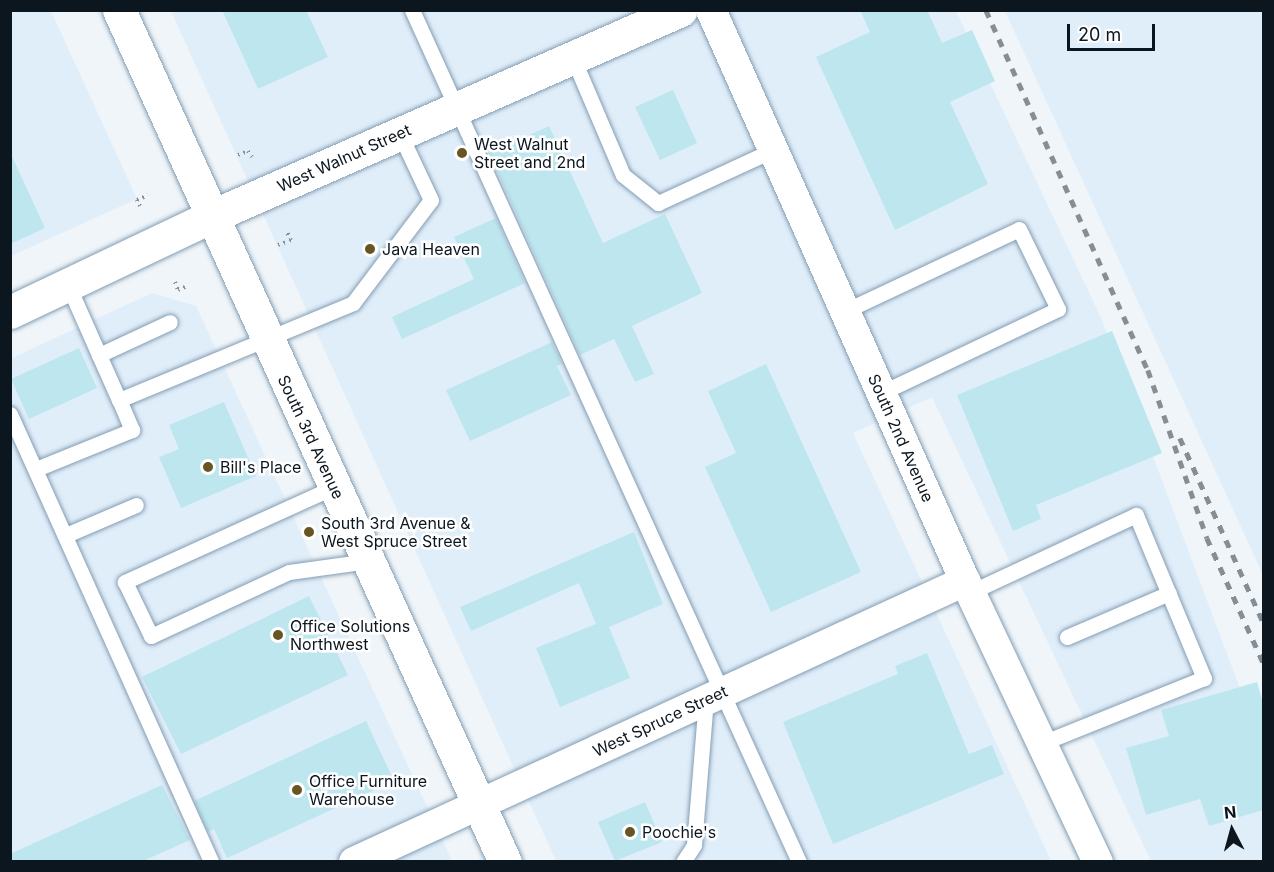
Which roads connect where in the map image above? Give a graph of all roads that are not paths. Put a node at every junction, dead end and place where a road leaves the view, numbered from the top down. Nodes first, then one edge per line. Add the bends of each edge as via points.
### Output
1 (119, 10) edge
2 (412, 10) edge
3 (681, 10) edge
4 (711, 10) edge
5 (573, 58) junction
6 (457, 109) junction
7 (400, 134) junction
8 (773, 150) junction
9 (210, 217) junction
10 (68, 285) junction
11 (845, 311) junction
12 (10, 312) edge
13 (170, 322) dead end
14 (265, 337) junction
15 (99, 355) junction
16 (881, 393) junction
17 (119, 400) junction
18 (10, 414) edge
19 (36, 469) junction
20 (334, 487) junction
21 (136, 505) dead end
22 (66, 536) junction
23 (368, 561) junction
24 (968, 587) junction
25 (1169, 593) junction
26 (1067, 637) dead end
27 (714, 696) junction
28 (1042, 743) junction
29 (478, 804) junction
30 (211, 861) edge
31 (354, 861) edge
32 (505, 861) edge
33 (683, 861) edge
34 (799, 861) edge
35 (1098, 861) edge

1 - 9 street, South 3rd Avenue
2 - 6 lane
3 - 5 street, West Walnut Street
4 - 8 street, South 2nd Avenue
5 - 6 street, West Walnut Street
5 - 8 lane via 623,175 658,203
6 - 7 street, West Walnut Street
6 - 27 lane
7 - 9 street, West Walnut Street
7 - 14 lane via 431,200 353,303
8 - 11 street, South 2nd Avenue
9 - 10 street, West Walnut Street
9 - 14 street, South 3rd Avenue
10 - 12 street, West Walnut Street
10 - 15 lane
11 - 16 street, South 2nd Avenue
11 - 16 lane via 1019,229 1058,309
13 - 15 lane
14 - 17 lane
14 - 20 street, South 3rd Avenue
15 - 17 lane
16 - 24 street, South 2nd Avenue
17 - 19 lane via 132,430
18 - 19 lane
19 - 22 lane
20 - 23 street, South 3rd Avenue
20 - 23 lane via 125,582 151,636 289,572
21 - 22 lane
22 - 30 lane
23 - 29 street, South 3rd Avenue
24 - 25 lane via 1136,515
24 - 27 street, West Spruce Street
24 - 28 street, South 2nd Avenue
25 - 26 lane
25 - 28 lane via 1204,678
27 - 29 street, West Spruce Street
27 - 33 lane via 694,845
27 - 34 lane
28 - 35 street, South 2nd Avenue
29 - 31 street, West Spruce Street
29 - 32 street, South 3rd Avenue

